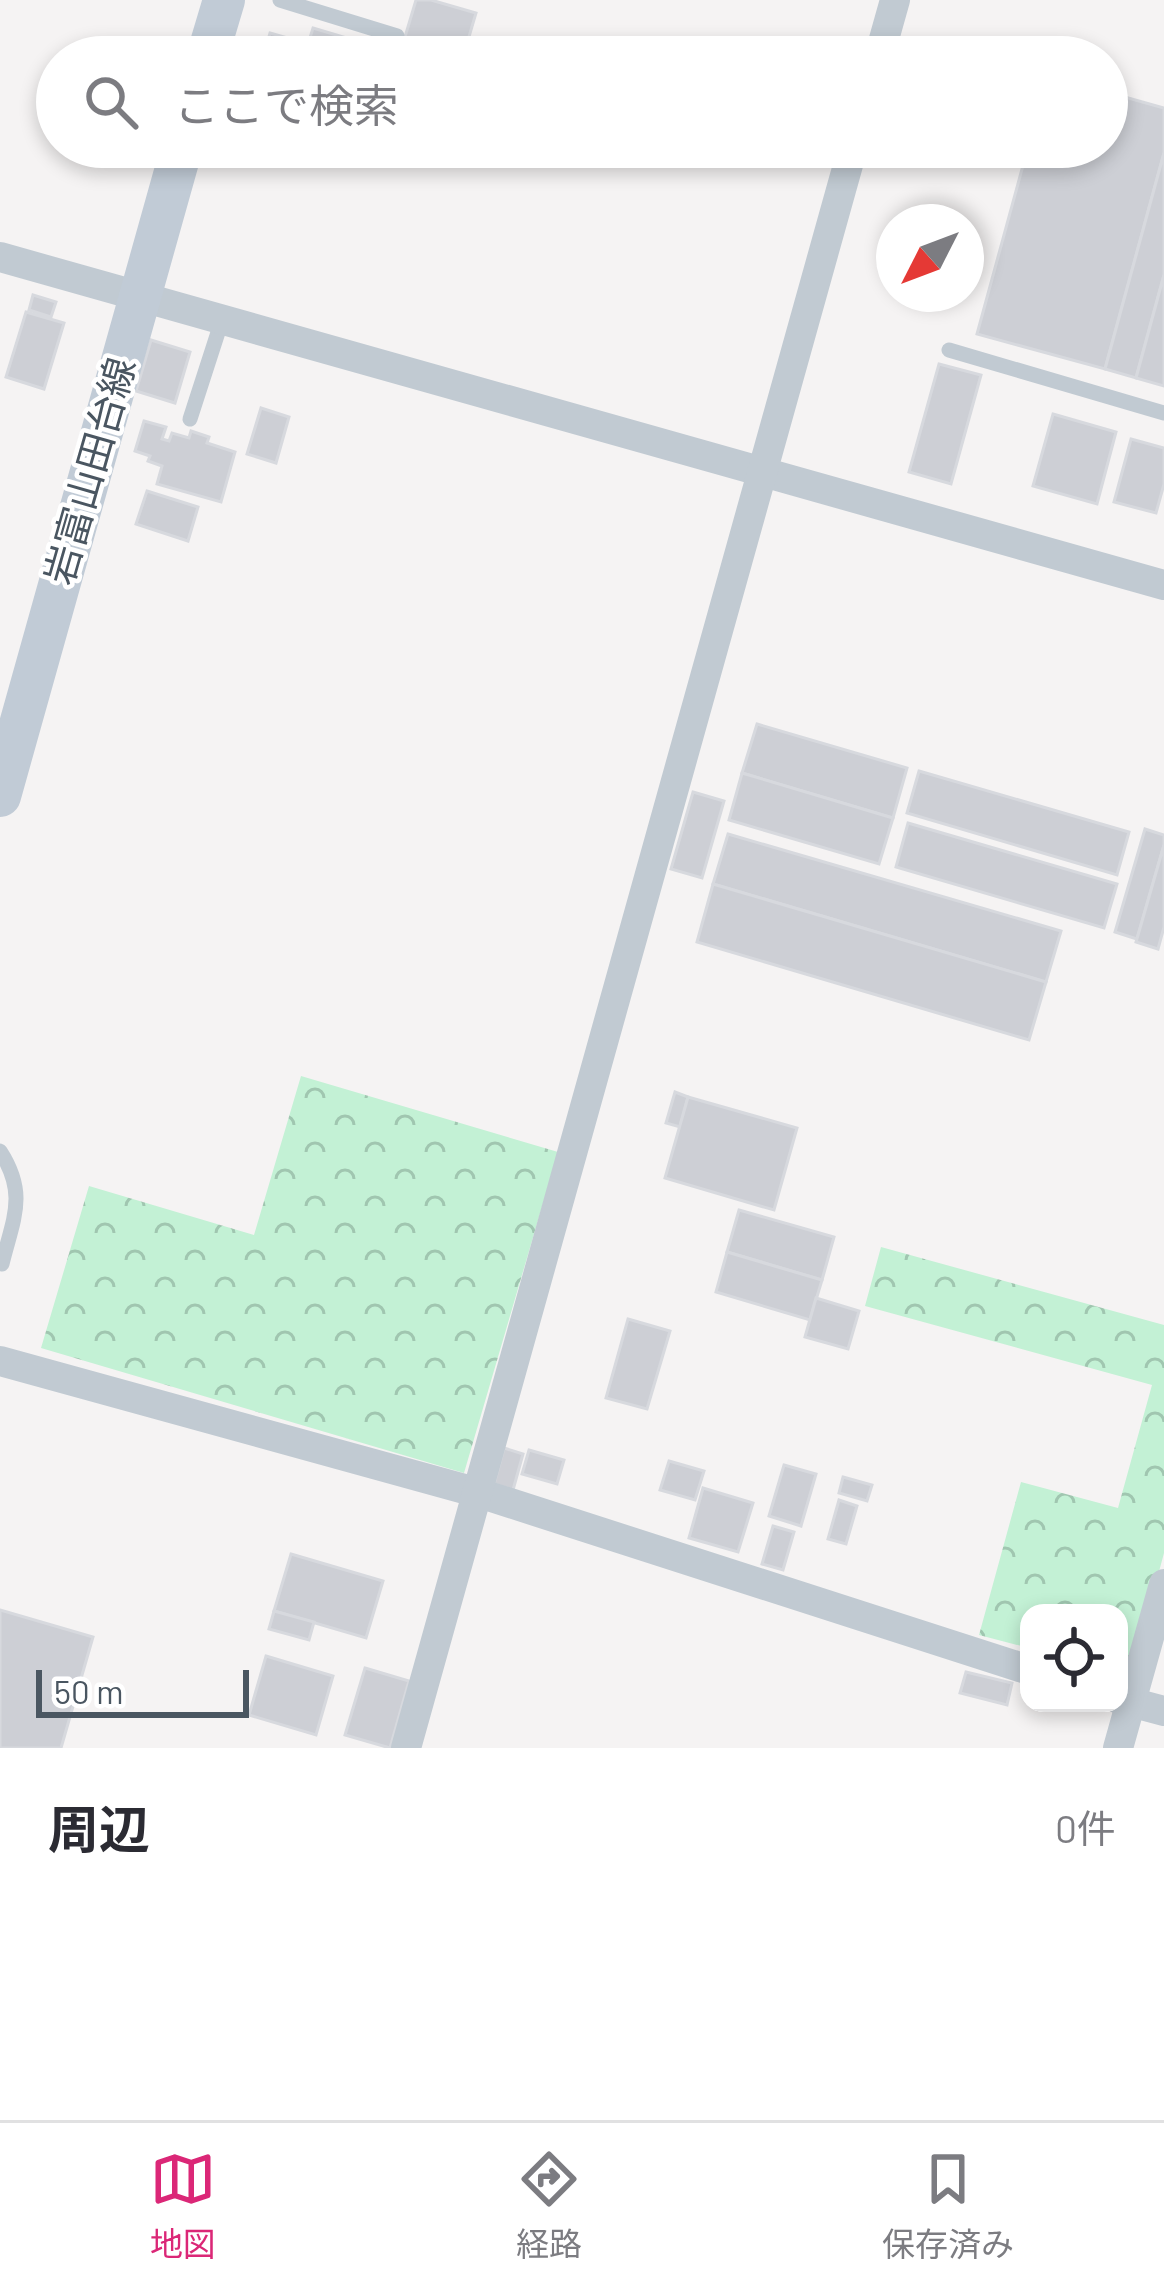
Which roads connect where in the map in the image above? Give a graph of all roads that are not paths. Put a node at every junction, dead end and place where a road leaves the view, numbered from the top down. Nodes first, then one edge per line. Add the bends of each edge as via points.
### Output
1 (224, 0) edge
2 (280, 0) edge
3 (896, 0) edge
4 (213, 36) edge
5 (397, 36) dead end
6 (885, 36) edge
7 (176, 168) edge
8 (847, 168) edge
9 (0, 257) edge
10 (139, 296) junction
11 (222, 320) junction
12 (949, 350) dead end
13 (1164, 413) edge
14 (190, 419) dead end
15 (760, 471) junction
16 (1164, 585) edge
17 (0, 796) edge
18 (0, 1151) edge
19 (2, 1264) edge
20 (0, 1361) edge
21 (479, 1493) junction
22 (1164, 1584) edge
23 (1020, 1667) edge
24 (1128, 1692) edge
25 (1128, 1702) edge
26 (1123, 1712) edge
27 (1164, 1712) edge
28 (406, 1748) edge
29 (1118, 1748) edge

1 - 4 main road
2 - 5 lane
3 - 6 street
7 - 10 main road, 岩富山田台線
8 - 15 street
9 - 10 street
10 - 11 street
10 - 17 main road, 岩富山田台線
11 - 14 lane
11 - 15 street
12 - 13 lane
15 - 16 street
15 - 21 street
18 - 19 lane via 19,1195
20 - 21 street
21 - 23 street
21 - 28 street
22 - 24 street
25 - 27 street
26 - 29 street

